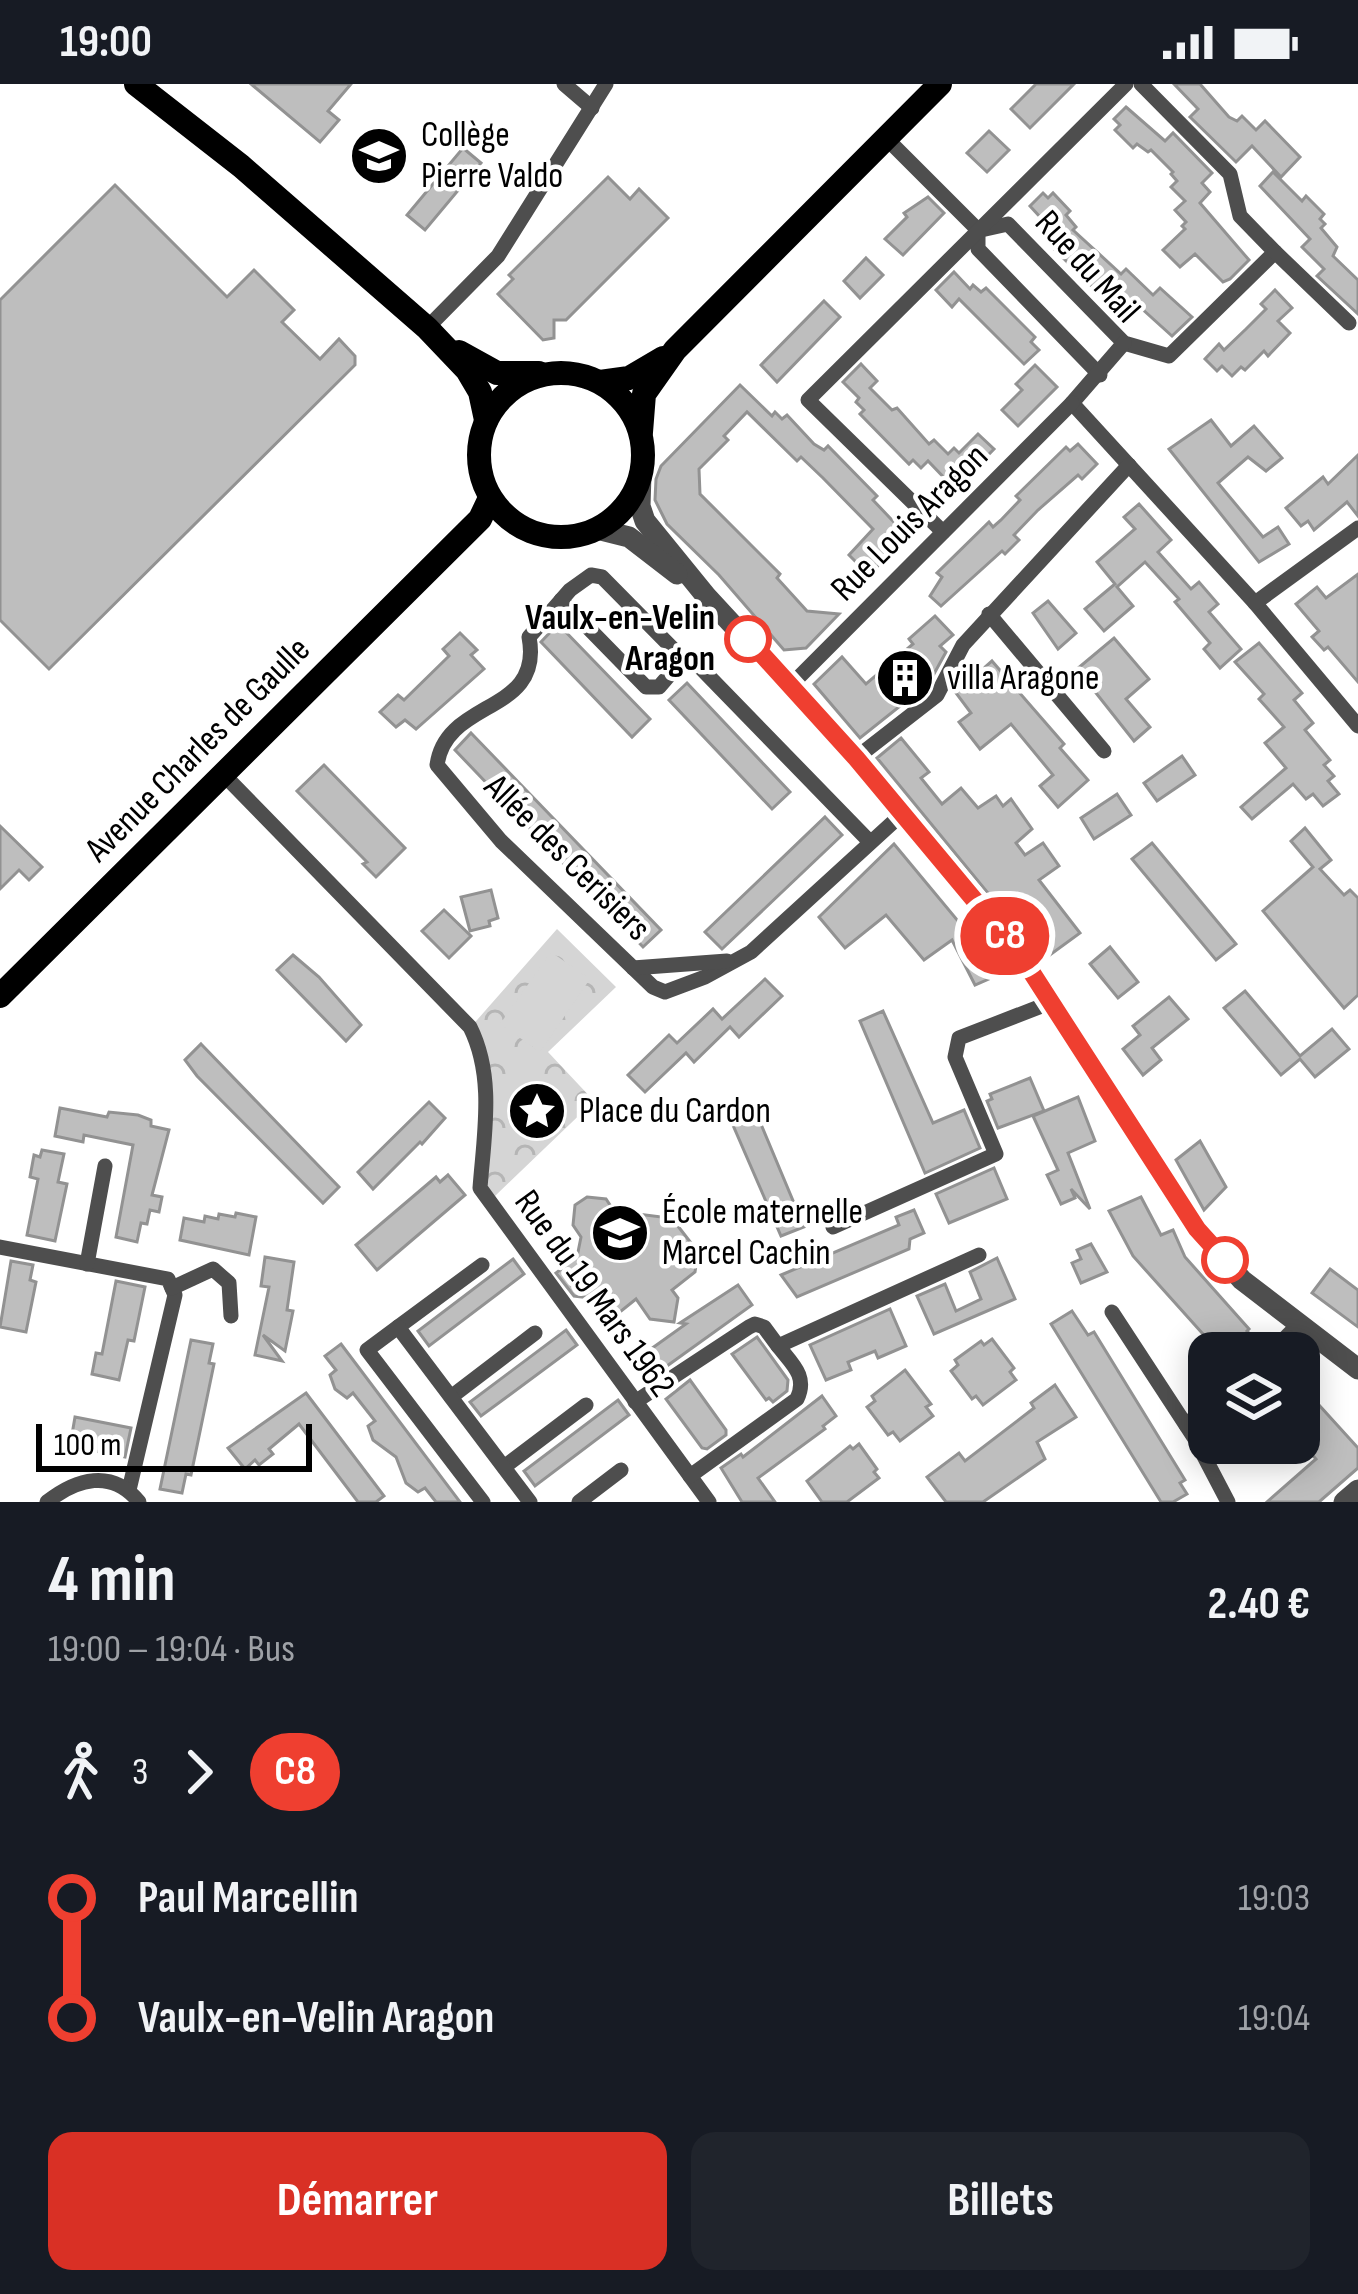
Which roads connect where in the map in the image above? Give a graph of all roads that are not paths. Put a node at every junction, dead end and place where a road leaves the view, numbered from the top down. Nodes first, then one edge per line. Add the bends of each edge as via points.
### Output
1 (136, 84) edge
2 (564, 84) edge
3 (606, 84) edge
4 (940, 84) edge
5 (1126, 84) edge
6 (1141, 84) edge
7 (592, 108) junction
8 (886, 138) junction
9 (978, 230) junction
10 (1275, 252) junction
11 (1349, 323) dead end
12 (427, 328) junction
13 (1124, 343) junction
14 (674, 350) junction
15 (547, 374) junction
16 (1100, 375) junction
17 (600, 382) junction
18 (1072, 403) junction
19 (486, 420) junction
20 (640, 434) junction
21 (1129, 465) junction
22 (640, 474) junction
23 (490, 498) junction
24 (513, 519) junction
25 (1358, 528) edge
26 (597, 529) junction
27 (943, 532) junction
28 (446, 554) junction
29 (706, 596) junction
30 (1255, 603) junction
31 (557, 604) junction
32 (989, 614) junction
33 (683, 659) junction
34 (791, 686) junction
35 (1358, 726) edge
36 (1105, 751) dead end
37 (856, 758) junction
38 (224, 775) junction
39 (902, 814) junction
40 (870, 842) junction
41 (736, 961) junction
42 (633, 968) junction
43 (0, 996) edge
44 (1052, 1002) junction
45 (105, 1166) dead end
46 (832, 1227) dead end
47 (0, 1247) edge
48 (979, 1256) dead end
49 (87, 1264) junction
50 (482, 1265) dead end
51 (172, 1288) junction
52 (1112, 1312) dead end
53 (231, 1316) dead end
54 (1299, 1324) junction
55 (398, 1327) junction
56 (1291, 1332) edge
57 (535, 1333) dead end
58 (778, 1346) junction
59 (1358, 1369) edge
60 (451, 1397) junction
61 (634, 1402) junction
62 (586, 1405) dead end
63 (1186, 1425) joint
64 (504, 1467) junction
65 (621, 1470) dead end
66 (690, 1476) junction
67 (1358, 1490) edge
68 (134, 1496) edge
69 (47, 1502) edge
70 (483, 1502) edge
71 (530, 1502) edge
72 (579, 1502) edge
73 (709, 1502) edge
74 (1228, 1502) edge
75 (1344, 1502) edge

1 - 12 main road
2 - 7 street
3 - 7 street
4 - 8 main road
5 - 9 street
6 - 10 street via 1230,174 1240,216
7 - 12 street via 498,256
8 - 9 street, Rue du Mail
8 - 14 main road
9 - 13 street, Rue du Mail via 1008,224
9 - 16 street, Rue du Mail via 978,250
9 - 27 street via 808,400
10 - 11 street
10 - 13 street via 1169,356
12 - 15 main road via 497,373
12 - 19 main road via 467,370
13 - 16 street, Rue du Mail
14 - 17 main road via 629,378
14 - 20 main road via 644,394
15 - 17 main road
15 - 19 main road via 522,382
16 - 18 street, Rue du Mail
17 - 20 main road via 632,413
18 - 21 street
18 - 27 street, Rue Louis Aragon
19 - 23 main road via 478,457
20 - 22 main road
21 - 30 street
21 - 32 street
22 - 26 main road via 625,506
22 - 29 street via 645,521
23 - 24 main road
23 - 28 main road, Avenue Charles de Gaulle
24 - 26 main road via 549,537
24 - 28 main road, Avenue Charles de Gaulle
25 - 30 street
26 - 29 street via 628,537
27 - 34 street, Rue Louis Aragon
28 - 38 main road, Avenue Charles de Gaulle
29 - 34 street
30 - 35 street
31 - 33 street via 646,687 658,687
31 - 33 street via 591,574 602,577
31 - 42 street, Allée des Cerisiers via 529,637 528,677 440,746 437,765 501,841
32 - 36 street
32 - 37 street via 937,695
33 - 40 street via 693,660
34 - 37 street
37 - 39 street
38 - 43 main road, Avenue Charles de Gaulle
38 - 61 street, Rue du 19 Mars 1962 via 470,1028 487,1096 480,1188
39 - 40 street, Allée des Cerisiers
39 - 44 street
40 - 41 street, Allée des Cerisiers
41 - 42 street
41 - 42 street, Allée des Cerisiers via 664,992 650,991
44 - 46 street via 959,1038 955,1057 996,1154
44 - 54 street via 1197,1229 1242,1280
45 - 49 street
47 - 49 street
48 - 58 street
49 - 51 street via 168,1280
50 - 55 street
51 - 53 street via 213,1269 230,1283
51 - 68 street
52 - 63 street
54 - 56 street
54 - 59 street
55 - 60 street
55 - 70 street via 367,1350
57 - 60 street
58 - 61 street via 755,1324
58 - 66 street via 801,1376 796,1399
60 - 64 street
61 - 66 street, Rue du 19 Mars 1962
62 - 64 street
63 - 74 street
64 - 71 street
65 - 72 street
66 - 73 street, Rue du 19 Mars 1962
67 - 75 street
68 - 69 street via 97,1479 70,1484

